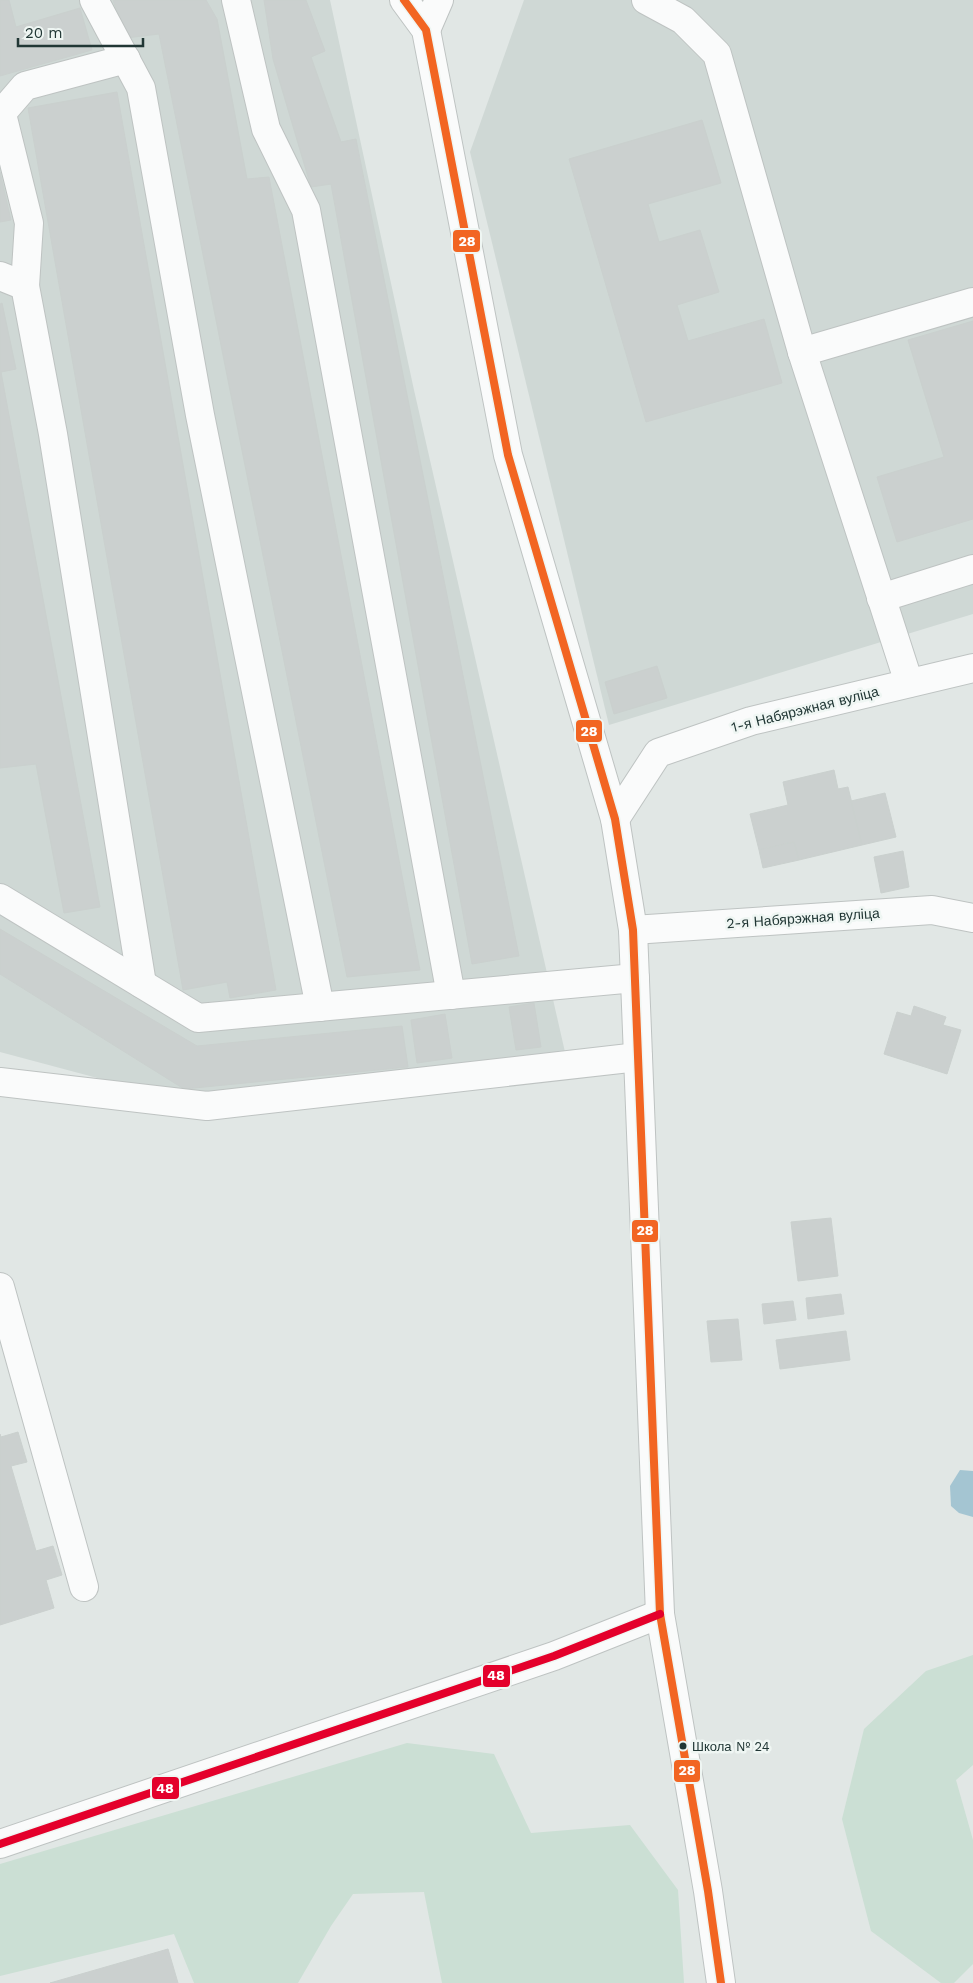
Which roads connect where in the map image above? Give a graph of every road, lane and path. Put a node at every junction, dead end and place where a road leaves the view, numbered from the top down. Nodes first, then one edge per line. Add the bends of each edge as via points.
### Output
1 (94, 0) edge
2 (236, 0) edge
3 (404, 0) edge
4 (439, 0) edge
5 (646, 0) edge
6 (426, 30) junction
7 (126, 59) junction
8 (1, 115) edge
9 (0, 276) edge
10 (25, 286) junction
11 (973, 302) edge
12 (802, 352) junction
13 (973, 569) edge
14 (881, 598) junction
15 (973, 668) edge
16 (909, 683) junction
17 (615, 819) junction
18 (0, 898) edge
19 (973, 918) edge
20 (633, 930) junction
21 (635, 978) junction
22 (142, 984) junction
23 (451, 995) junction
24 (320, 1007) junction
25 (638, 1057) junction
26 (0, 1082) edge
27 (0, 1287) edge
28 (84, 1587) dead end
29 (660, 1614) junction
30 (0, 1844) edge
31 (721, 1983) edge

1 - 7 street
2 - 23 street via 266,129 306,210
3 - 6 street
4 - 6 street
5 - 12 street via 683,20 717,54
6 - 17 street via 508,455
7 - 8 street via 26,86
7 - 24 street via 141,88 200,414
8 - 10 street via 29,223
9 - 10 street
10 - 22 street via 53,434
11 - 12 street
12 - 14 street
13 - 14 street
14 - 16 street
15 - 16 street, 1-я Набярэжная вуліца
16 - 17 street, 1-я Набярэжная вуліца via 751,721 658,753
17 - 20 street
18 - 22 street
19 - 20 street, 2-я Набярэжная вуліца via 932,910
20 - 21 street
21 - 23 street
21 - 25 street
22 - 24 street via 198,1018
23 - 24 street
25 - 26 street via 207,1106
25 - 29 street
27 - 28 street
29 - 30 street via 554,1656
29 - 31 street

